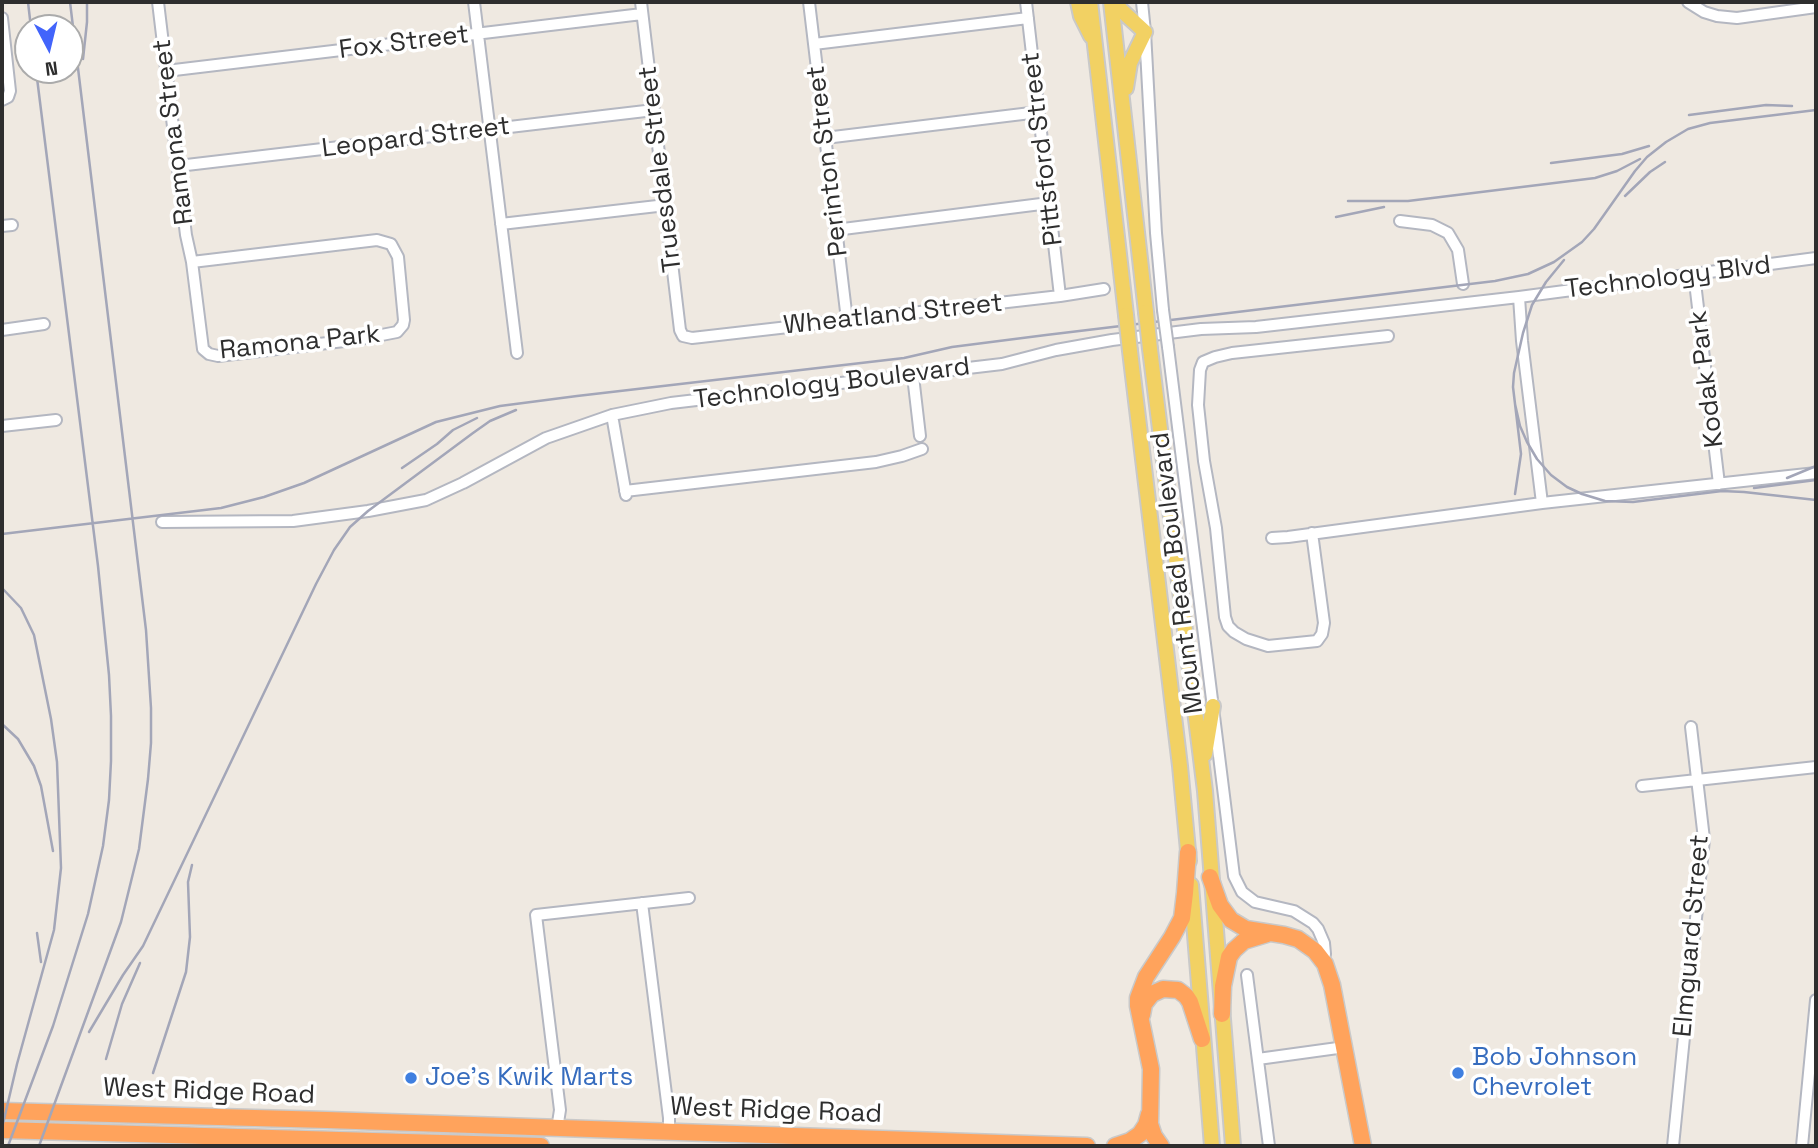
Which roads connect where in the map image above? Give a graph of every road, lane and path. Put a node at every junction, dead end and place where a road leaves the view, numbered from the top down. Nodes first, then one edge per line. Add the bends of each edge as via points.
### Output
1 (159, 2) edge
2 (474, 2) edge
3 (641, 2) edge
4 (809, 2) edge
5 (1026, 2) edge
6 (1078, 2) edge
7 (1090, 2) edge
8 (1113, 2) edge
9 (1142, 2) edge
10 (1688, 2) edge
11 (1816, 7) edge
12 (642, 14) junction
13 (2, 18) edge
14 (1028, 18) junction
15 (1145, 32) junction
16 (478, 34) junction
17 (814, 44) junction
18 (1096, 48) junction
19 (166, 71) junction
20 (5, 99) edge
21 (654, 110) junction
22 (1038, 112) junction
23 (1125, 117) junction
24 (489, 130) junction
25 (825, 138) junction
26 (178, 166) junction
27 (1049, 203) junction
28 (666, 205) junction
29 (1400, 221) dead end
30 (501, 224) junction
31 (835, 230) junction
32 (1816, 258) edge
33 (192, 262) junction
34 (1694, 274) junction
35 (1463, 285) dead end
36 (1104, 289) dead end
37 (1060, 296) junction
38 (1519, 297) junction
39 (846, 320) junction
40 (44, 324) dead end
41 (2, 330) edge
42 (683, 336) joint
43 (1388, 336) dead end
44 (517, 353) dead end
45 (913, 376) junction
46 (612, 415) junction
47 (56, 419) dead end
48 (2, 426) edge
49 (920, 436) dead end
50 (922, 449) dead end
51 (1816, 473) edge
52 (1719, 484) junction
53 (1542, 503) junction
54 (162, 522) dead end
55 (1312, 533) junction
56 (1272, 538) dead end
57 (1213, 706) junction
58 (1691, 727) dead end
59 (1816, 766) edge
60 (1698, 781) junction
61 (1642, 786) dead end
62 (1205, 791) junction
63 (1188, 852) junction
64 (1210, 877) junction
65 (689, 898) dead end
66 (642, 903) junction
67 (1280, 934) junction
68 (1323, 961) junction
69 (1247, 975) dead end
70 (1816, 1000) edge
71 (1222, 1014) junction
72 (1142, 1024) junction
73 (1202, 1039) junction
74 (1345, 1047) junction
75 (1258, 1059) junction
76 (1813, 1059) edge
77 (2, 1111) edge
78 (1149, 1114) junction
79 (451, 1125) junction
80 (557, 1129) junction
81 (2, 1130) edge
82 (669, 1132) junction
83 (204, 1141) edge
84 (1363, 1143) edge
85 (453, 1144) edge
86 (992, 1145) edge
87 (541, 1146) edge
88 (1087, 1146) edge
89 (1115, 1146) edge
90 (1161, 1146) edge
91 (1212, 1146) edge
92 (1233, 1146) edge
93 (1269, 1146) edge
94 (1673, 1146) edge
95 (1802, 1146) edge

1 - 19 street, Ramona Street
2 - 16 street
3 - 12 street, Truesdale Street
4 - 17 street, Perinton Street
5 - 14 street, Pittsford Street
6 - 18 main road
7 - 18 main road, Mount Read Boulevard
8 - 15 main road
8 - 23 main road, Mount Read Boulevard
9 - 15 street, Mount Read Boulevard
10 - 11 street via 1704,12 1737,18
12 - 16 street, Fox Street
12 - 21 street, Truesdale Street
13 - 20 street via 10,91
14 - 17 street
14 - 22 street, Pittsford Street
15 - 23 main road via 1126,80
15 - 57 street, Mount Read Boulevard, bridge via 1163,310
16 - 19 street, Fox Street
16 - 24 street
17 - 25 street, Perinton Street
18 - 63 main road, Mount Read Boulevard, bridge
19 - 26 street, Ramona Street
21 - 24 street, Leopard Street
21 - 28 street, Truesdale Street
22 - 25 street
22 - 27 street, Pittsford Street
23 - 62 main road, Mount Read Boulevard, bridge
24 - 26 street, Leopard Street
24 - 30 street
25 - 31 street, Perinton Street
26 - 33 street, Ramona Street
27 - 31 street
27 - 37 street, Pittsford Street
28 - 30 street
28 - 42 street, Truesdale Street
29 - 35 street via 1432,225 1448,233 1458,250
30 - 44 street
31 - 39 street, Perinton Street
32 - 34 street, Technology Blvd
33 - 33 street, Ramona Park via 202,345 213,356 383,336 403,325 398,257 387,241
34 - 38 street, Technology Blvd
34 - 52 street, Kodak Park
36 - 37 street, Wheatland Street
37 - 39 street, Wheatland Street
38 - 45 street, Technology Boulevard via 1112,340 1002,364
38 - 53 street
39 - 42 street, Wheatland Street
40 - 41 street
43 - 55 street via 1232,353 1203,362 1198,405 1204,461 1225,617 1234,632 1268,646 1317,641 1324,623
45 - 46 street, Technology Boulevard via 671,403
45 - 49 street
46 - 50 street via 626,494 876,461
46 - 54 street, Technology Boulevard via 546,438 426,500 293,521
47 - 48 street
51 - 52 street, Kodak Park
52 - 53 street, Kodak Park
53 - 55 street, Kodak Park
55 - 56 street, Kodak Park
57 - 62 main road
57 - 68 street, Mount Read Boulevard via 1237,885 1255,902 1294,911 1311,921 1324,943
58 - 60 street, Elmguard Street
59 - 60 street
60 - 61 street
60 - 94 street, Elmguard Street via 1704,839
62 - 64 main road, Mount Read Boulevard
63 - 72 highway via 1180,923 1138,995
63 - 73 main road, Mount Read Boulevard
64 - 67 highway via 1231,920 1246,929
64 - 71 main road, Mount Read Boulevard
65 - 66 street
66 - 80 street via 536,915 560,1110
66 - 82 street
67 - 68 highway via 1302,942
67 - 71 highway via 1248,939 1231,953
68 - 74 highway
69 - 75 street
70 - 76 street
71 - 92 main road, Mount Read Boulevard
72 - 73 highway via 1149,997 1174,989 1190,1002
72 - 78 highway via 1151,1069
73 - 91 main road, Mount Read Boulevard
74 - 75 street
74 - 84 highway
75 - 93 street
76 - 95 street
77 - 79 highway, West Ridge Road
78 - 89 highway via 1140,1134
78 - 90 highway via 1152,1133
79 - 80 highway, West Ridge Road
79 - 85 street
80 - 82 highway, West Ridge Road
81 - 83 highway, West Ridge Road
82 - 86 highway, West Ridge Road
83 - 85 highway, West Ridge Road
85 - 87 highway, West Ridge Road
86 - 88 highway, West Ridge Road

